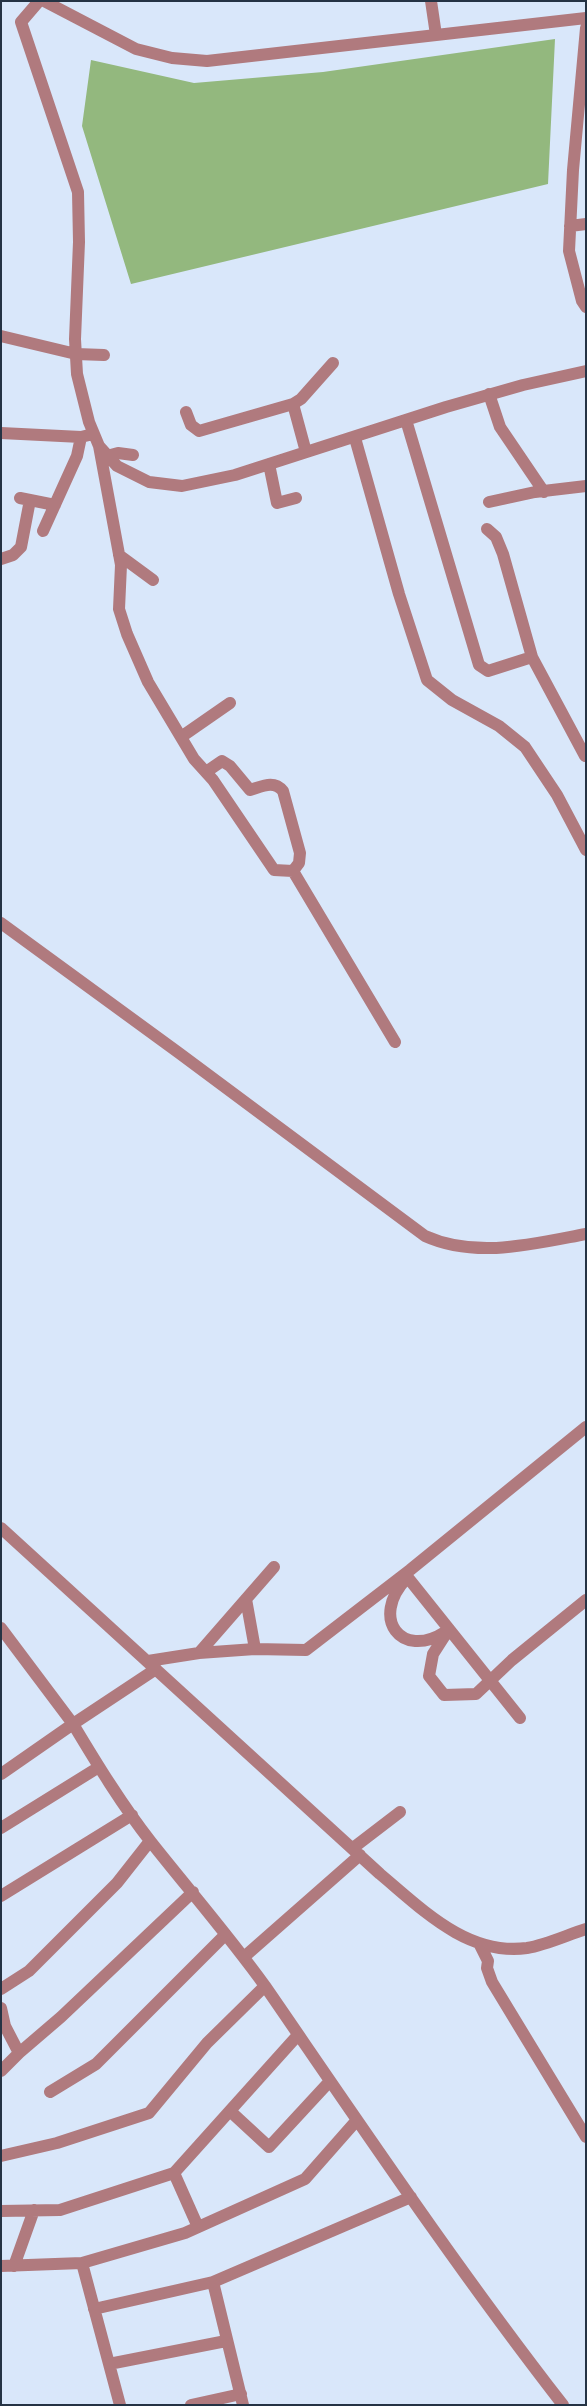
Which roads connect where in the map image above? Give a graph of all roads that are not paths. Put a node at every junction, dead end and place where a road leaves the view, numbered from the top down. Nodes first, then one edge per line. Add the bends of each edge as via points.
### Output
1 (39, 1) edge
2 (44, 1) edge
3 (431, 1) edge
4 (586, 18) edge
5 (586, 28) edge
6 (436, 35) junction
7 (584, 75) edge
8 (586, 224) edge
9 (570, 226) junction
10 (586, 307) edge
11 (1, 336) edge
12 (76, 354) junction
13 (104, 355) dead end
14 (333, 364) dead end
15 (586, 371) edge
16 (489, 394) junction
17 (293, 404) junction
18 (186, 412) dead end
19 (406, 420) junction
20 (1, 433) edge
21 (87, 435) junction
22 (355, 438) junction
23 (98, 446) junction
24 (306, 452) junction
25 (133, 455) dead end
26 (107, 456) junction
27 (268, 464) junction
28 (586, 486) edge
29 (544, 492) junction
30 (296, 498) dead end
31 (489, 502) dead end
32 (55, 505) junction
33 (487, 529) dead end
34 (43, 531) dead end
35 (119, 555) junction
36 (1, 559) edge
37 (154, 580) dead end
38 (532, 656) junction
39 (230, 703) dead end
40 (181, 737) junction
41 (585, 756) edge
42 (206, 772) junction
43 (586, 850) edge
44 (293, 871) junction
45 (1, 923) edge
46 (395, 1042) dead end
47 (586, 1234) edge
48 (586, 1427) edge
49 (1, 1528) edge
50 (274, 1567) dead end
51 (407, 1576) junction
52 (246, 1599) junction
53 (586, 1600) edge
54 (1, 1628) edge
55 (449, 1629) junction
56 (255, 1649) junction
57 (199, 1653) junction
58 (152, 1665) junction
59 (490, 1680) junction
60 (520, 1718) dead end
61 (73, 1724) junction
62 (99, 1767) junction
63 (1, 1774) edge
64 (400, 1812) dead end
65 (132, 1815) junction
66 (1, 1828) edge
67 (150, 1841) junction
68 (357, 1851) junction
69 (193, 1892) junction
70 (1, 1896) edge
71 (586, 1929) edge
72 (225, 1935) junction
73 (480, 1945) junction
74 (244, 1957) junction
75 (265, 1986) junction
76 (1, 1989) edge
77 (1, 2008) edge
78 (298, 2034) junction
79 (19, 2053) junction
80 (1, 2071) edge
81 (330, 2081) junction
82 (50, 2092) dead end
83 (230, 2111) junction
84 (357, 2120) junction
85 (586, 2137) edge
86 (1, 2156) edge
87 (174, 2173) junction
88 (411, 2197) junction
89 (34, 2210) junction
90 (1, 2211) edge
91 (198, 2227) junction
92 (82, 2263) junction
93 (7, 2266) edge
94 (213, 2282) junction
95 (94, 2309) junction
96 (226, 2341) junction
97 (109, 2364) junction
98 (242, 2399) edge
99 (120, 2405) edge
100 (191, 2405) edge
101 (563, 2405) edge

1 - 12 street via 21,22 78,192
2 - 6 street via 136,48 172,58 207,61
3 - 6 street
4 - 6 street
5 - 7 street
7 - 9 street
8 - 9 street
9 - 10 street via 569,251
11 - 12 street
12 - 13 street
12 - 21 street
14 - 17 street
15 - 16 street
16 - 19 street
16 - 29 street via 500,427
17 - 18 street via 199,431 191,425
17 - 24 street
19 - 22 street
19 - 38 street via 479,665 488,671
20 - 21 street
21 - 23 street
21 - 32 street
22 - 24 street
22 - 43 street via 427,680 452,700 499,726 525,747 557,796
23 - 26 street
23 - 35 street
24 - 27 street
25 - 26 street via 118,453
26 - 27 street via 117,466 149,482 182,486
27 - 30 street via 277,503
28 - 29 street
29 - 31 street
32 - 34 street
32 - 36 street via 25,499 21,547 13,555
33 - 38 street via 496,537 503,554
35 - 37 street
35 - 40 street via 119,608 126,634 148,682
38 - 41 street
39 - 40 street
40 - 42 street
42 - 44 street via 274,870
42 - 44 street via 222,762 230,766 250,790 279,785 284,792 300,853 299,863
44 - 46 street
45 - 47 street via 425,1236 456,1248 474,1248
48 - 51 street
49 - 58 street
50 - 52 street
51 - 55 street
51 - 55 street via 389,1607 394,1631 404,1638 430,1640
51 - 56 street via 306,1650
52 - 56 street
52 - 57 street
53 - 59 street
54 - 61 street
55 - 59 street
55 - 59 street via 433,1654 429,1676 434,1684 444,1695 468,1696 476,1694
56 - 57 street
57 - 58 street
58 - 61 street
58 - 68 street
59 - 60 street
61 - 62 street
61 - 63 street
62 - 65 street
62 - 66 street
64 - 68 street
65 - 67 street
65 - 70 street
67 - 69 street
67 - 76 street via 117,1883 29,1971
68 - 73 street via 424,1912
68 - 74 street
69 - 72 street
69 - 79 street
71 - 73 street via 528,1948 502,1949
72 - 74 street
72 - 82 street via 96,2064
73 - 85 street via 488,1961 492,1982
74 - 75 street
75 - 78 street
75 - 86 street via 208,2044 149,2113 57,2143
77 - 79 street via 5,2026
78 - 81 street
78 - 83 street
79 - 80 street
81 - 83 street via 269,2147
81 - 84 street
83 - 87 street
84 - 88 street
84 - 91 street via 304,2178
87 - 89 street via 60,2210
87 - 91 street
88 - 94 street
88 - 101 street
89 - 90 street
89 - 93 street
91 - 92 street
92 - 93 street
92 - 95 street
94 - 95 street
94 - 96 street
95 - 97 street
96 - 97 street
96 - 98 street
97 - 99 street
98 - 100 street

